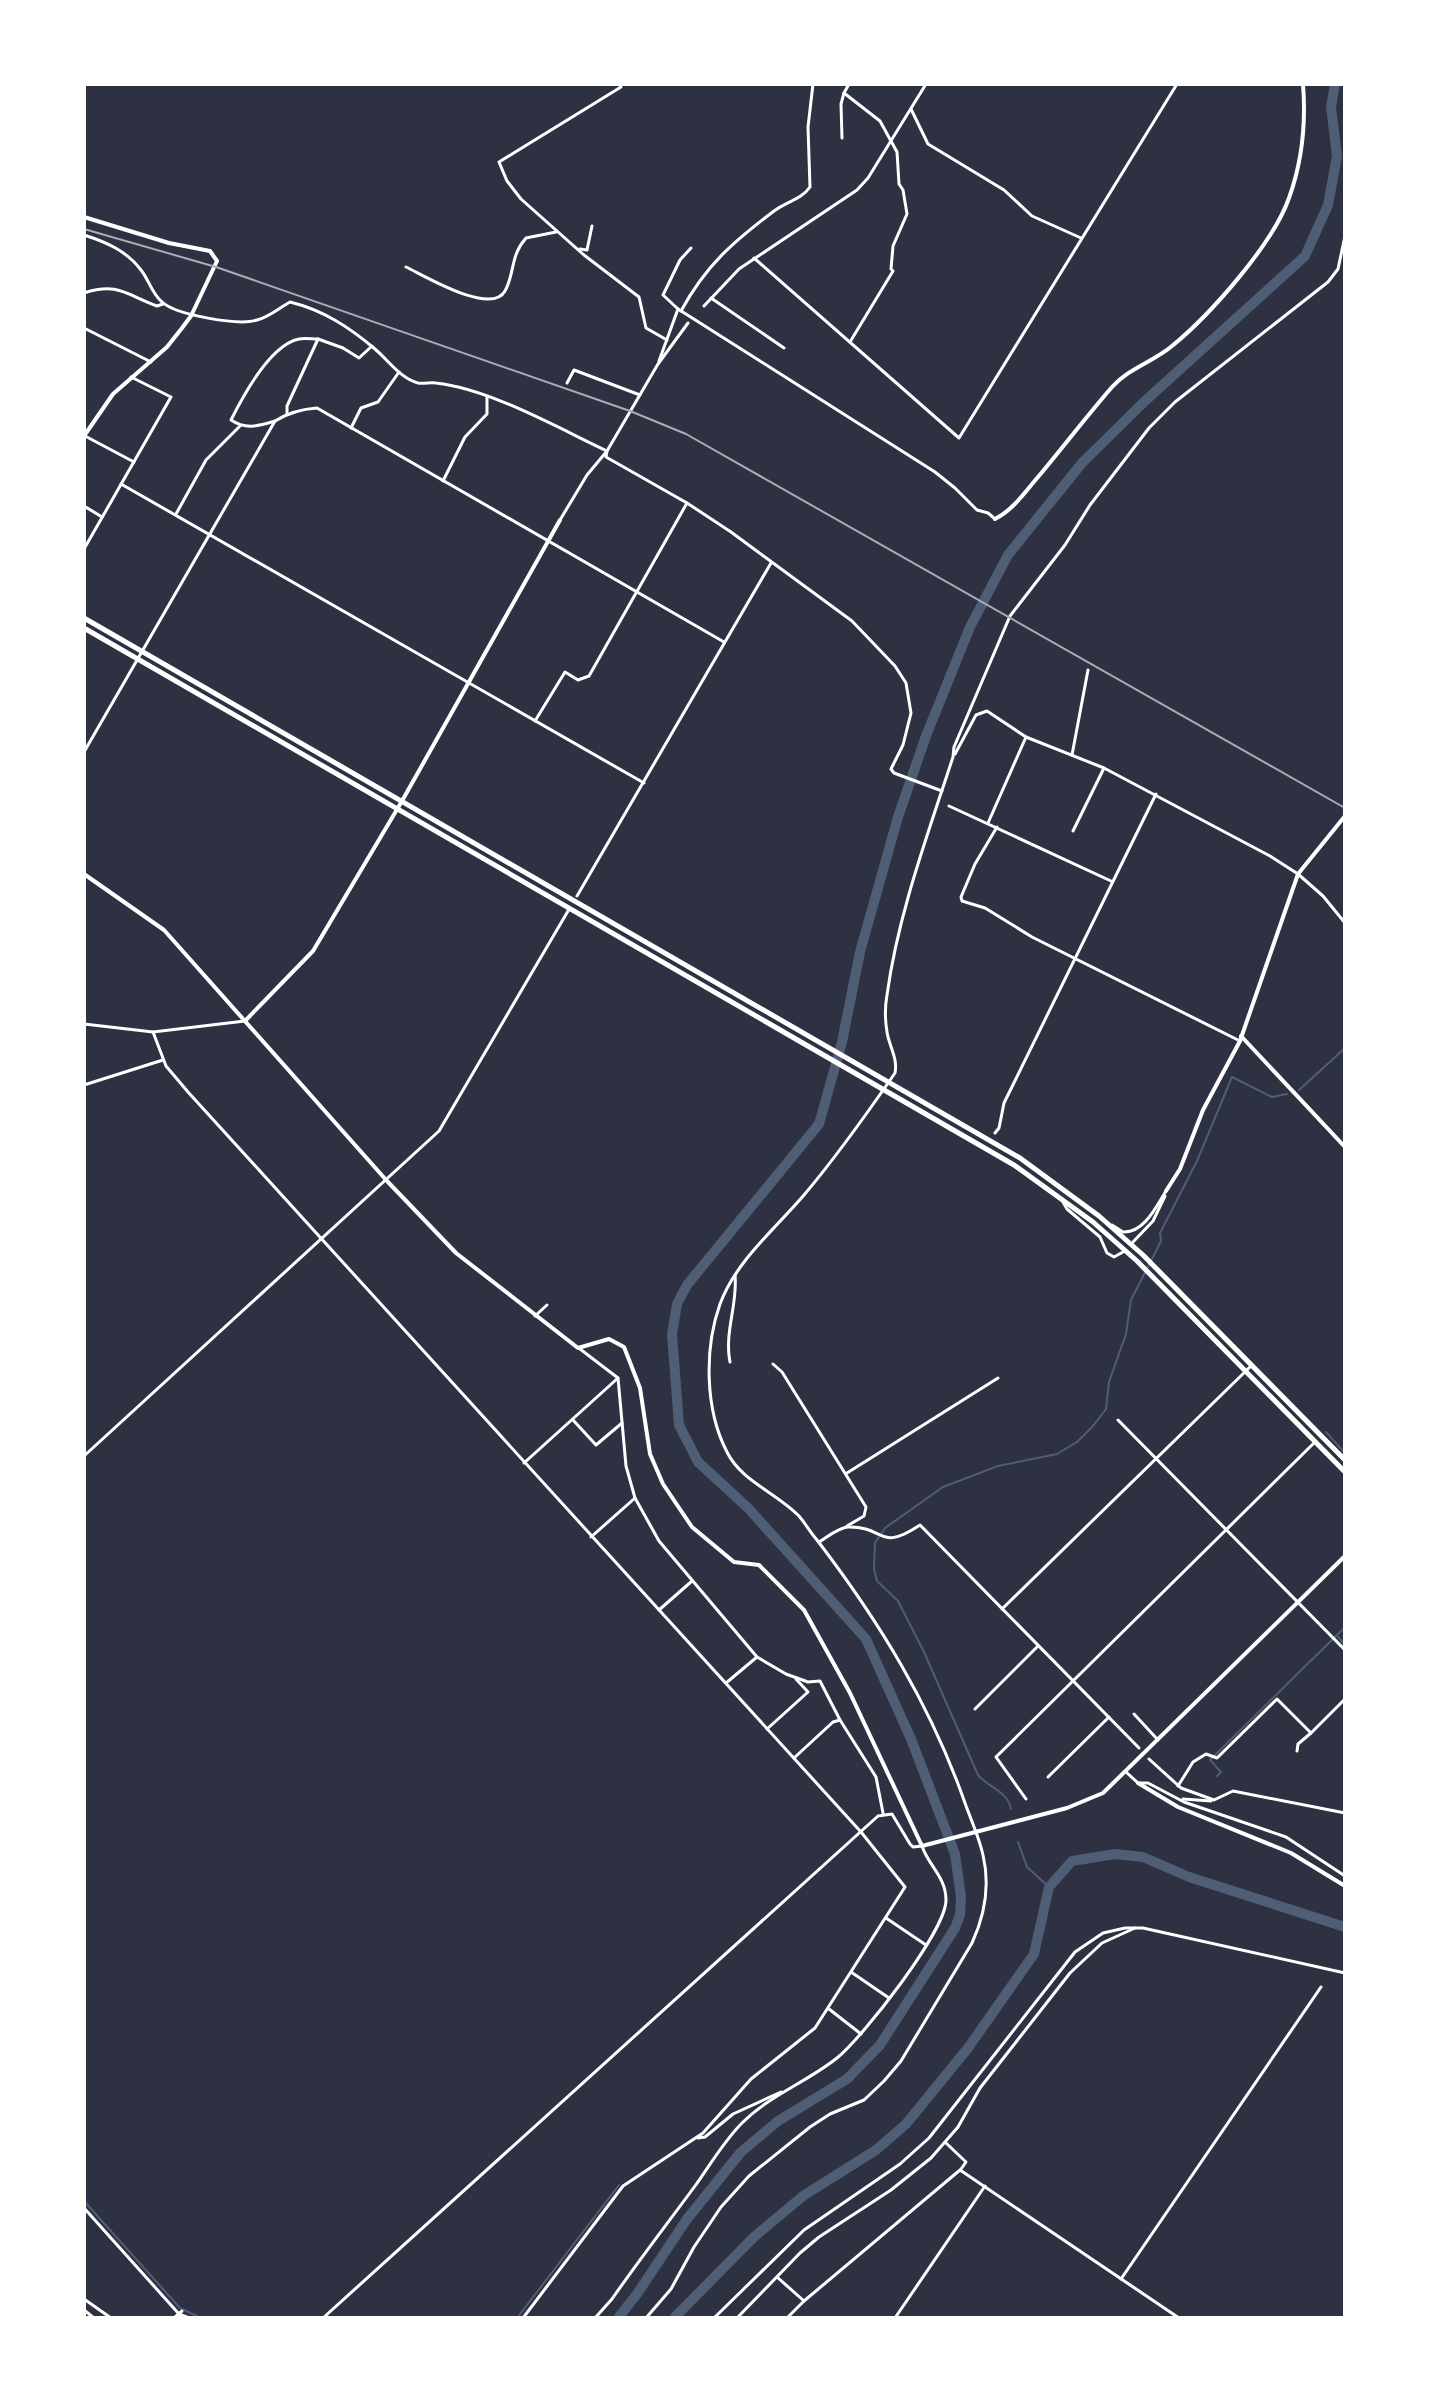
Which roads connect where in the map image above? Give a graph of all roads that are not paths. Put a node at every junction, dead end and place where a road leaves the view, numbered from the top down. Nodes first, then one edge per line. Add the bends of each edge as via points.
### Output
1 (619, 84) edge
2 (763, 84) edge
3 (772, 84) edge
4 (813, 84) edge
5 (849, 84) edge
6 (926, 84) edge
7 (1177, 84) edge
8 (1303, 84) edge
9 (844, 93) junction
10 (911, 109) junction
11 (842, 138) dead end
12 (892, 140) junction
13 (84, 217) edge
14 (592, 226) dead end
15 (556, 232) junction
16 (84, 235) edge
17 (1345, 236) edge
18 (1082, 239) junction
19 (691, 248) dead end
20 (577, 249) junction
21 (754, 258) junction
22 (406, 267) dead end
23 (1338, 269) junction
24 (1345, 269) edge
25 (84, 293) edge
26 (711, 298) junction
27 (163, 304) junction
28 (704, 306) dead end
29 (679, 310) junction
30 (191, 316) junction
31 (688, 323) dead end
32 (84, 328) edge
33 (318, 339) junction
34 (667, 340) junction
35 (850, 342) junction
36 (372, 346) junction
37 (784, 348) dead end
38 (151, 362) junction
39 (658, 364) junction
40 (399, 372) junction
41 (131, 377) junction
42 (567, 383) dead end
43 (640, 395) junction
44 (487, 397) junction
45 (287, 414) junction
46 (275, 421) junction
47 (240, 426) junction
48 (351, 428) junction
49 (84, 436) edge
50 (607, 451) junction
51 (134, 462) junction
52 (443, 481) junction
53 (121, 484) junction
54 (687, 503) junction
55 (84, 506) edge
56 (176, 514) junction
57 (102, 517) junction
58 (995, 519) joint
59 (560, 520) joint
60 (209, 534) junction
61 (549, 542) junction
62 (84, 549) edge
63 (771, 563) junction
64 (637, 592) junction
65 (84, 618) edge
66 (84, 628) edge
67 (724, 642) junction
68 (141, 651) junction
69 (137, 659) junction
70 (1088, 670) dead end
71 (467, 684) junction
72 (534, 722) junction
73 (1026, 737) junction
74 (84, 752) edge
75 (1072, 755) junction
76 (953, 757) junction
77 (1104, 768) junction
78 (644, 783) junction
79 (939, 790) junction
80 (1156, 794) junction
81 (402, 801) junction
82 (949, 806) dead end
83 (397, 808) junction
84 (1345, 816) edge
85 (988, 823) junction
86 (997, 827) junction
87 (1073, 831) dead end
88 (84, 874) edge
89 (1298, 874) junction
90 (1111, 881) junction
91 (577, 896) dead end
92 (568, 911) dead end
93 (1345, 923) edge
94 (1075, 958) junction
95 (245, 1021) junction
96 (84, 1024) edge
97 (153, 1032) junction
98 (1240, 1038) junction
99 (163, 1060) junction
100 (889, 1082) junction
101 (84, 1085) edge
102 (884, 1089) junction
103 (995, 1133) dead end
104 (1345, 1147) edge
105 (387, 1181) junction
106 (1166, 1191) junction
107 (1062, 1198) junction
108 (1099, 1216) junction
109 (323, 1239) junction
110 (1133, 1242) dead end
111 (1123, 1252) dead end
112 (735, 1271) junction
113 (547, 1305) dead end
114 (535, 1316) junction
115 (578, 1348) junction
116 (730, 1362) dead end
117 (773, 1364) dead end
118 (1252, 1365) junction
119 (1246, 1370) junction
120 (618, 1378) junction
121 (998, 1378) dead end
122 (572, 1419) junction
123 (1118, 1420) dead end
124 (622, 1423) junction
125 (1315, 1442) junction
126 (84, 1456) edge
127 (1156, 1458) junction
128 (1345, 1460) edge
129 (524, 1463) junction
130 (1345, 1472) edge
131 (847, 1473) junction
132 (635, 1498) junction
133 (846, 1527) junction
134 (1227, 1530) junction
135 (591, 1537) junction
136 (818, 1542) junction
137 (1345, 1556) edge
138 (692, 1581) junction
139 (1298, 1602) junction
140 (1002, 1609) junction
141 (659, 1610) junction
142 (1038, 1646) junction
143 (1345, 1650) edge
144 (757, 1657) junction
145 (793, 1677) junction
146 (1073, 1681) junction
147 (726, 1684) junction
148 (1345, 1699) edge
149 (975, 1709) dead end
150 (1134, 1714) dead end
151 (1109, 1717) junction
152 (840, 1720) junction
153 (767, 1729) junction
154 (1311, 1733) junction
155 (1293, 1738) dead end
156 (1158, 1740) junction
157 (1298, 1744) junction
158 (1139, 1748) dead end
159 (1297, 1751) dead end
160 (794, 1758) junction
161 (1149, 1759) dead end
162 (1126, 1772) junction
163 (1048, 1777) dead end
164 (1138, 1783) junction
165 (1178, 1786) junction
166 (1179, 1798) junction
167 (1026, 1799) dead end
168 (1214, 1800) junction
169 (883, 1813) junction
170 (1345, 1813) edge
171 (974, 1831) junction
172 (861, 1832) junction
173 (923, 1845) junction
174 (1345, 1876) edge
175 (1345, 1886) edge
176 (885, 1918) junction
177 (1135, 1928) junction
178 (926, 1945) junction
179 (851, 1972) junction
180 (1345, 1973) edge
181 (1321, 1987) dead end
182 (889, 1998) junction
183 (827, 2008) junction
184 (861, 2034) junction
185 (783, 2092) junction
186 (694, 2138) junction
187 (946, 2143) junction
188 (960, 2170) junction
189 (985, 2186) junction
190 (84, 2208) edge
191 (777, 2277) junction
192 (1121, 2279) junction
193 (84, 2299) edge
194 (804, 2301) junction
195 (84, 2310) edge
196 (180, 2312) junction
197 (94, 2318) edge
198 (111, 2318) edge
199 (174, 2318) edge
200 (189, 2318) edge
201 (323, 2318) edge
202 (523, 2318) edge
203 (595, 2318) edge
204 (646, 2318) edge
205 (714, 2318) edge
206 (737, 2318) edge
207 (787, 2318) edge
208 (895, 2318) edge
209 (1179, 2318) edge

1 - 15 street via 499,162 521,199
2 - 3 main road
4 - 29 street via 810,187 709,266
5 - 9 street
6 - 10 street
7 - 18 street
8 - 58 main road via 1300,155 1289,198 1270,235 1196,324 1171,348 1114,385 1018,500
9 - 11 street
9 - 12 street via 880,121
10 - 12 street
10 - 18 street via 928,144 1004,190 1032,216
12 - 21 street via 857,190
12 - 35 street via 907,214 893,246 893,271
13 - 30 main road via 216,255 216,267
14 - 20 street via 587,250
15 - 20 street
15 - 22 street via 526,238 516,251 505,290 491,301
16 - 27 street via 124,252
17 - 23 street
18 - 35 street via 959,438
19 - 29 street via 663,295
20 - 34 street via 639,297 646,328
21 - 26 street
21 - 35 street
23 - 24 street
23 - 76 street via 1175,402 1133,448 1010,616
25 - 27 street via 103,286
26 - 28 street
26 - 37 street
27 - 30 street
29 - 34 street
29 - 58 street via 935,472 977,510
30 - 36 street via 253,322 290,302 327,315
30 - 38 main road
31 - 39 street
32 - 38 street
33 - 36 street via 359,358
33 - 45 street
33 - 47 street via 298,339 266,364 231,420
34 - 39 street
36 - 40 street
38 - 41 main road
39 - 43 street
40 - 44 street via 418,383
40 - 48 street via 378,402 361,408
41 - 49 main road via 103,404
41 - 51 street via 171,397
42 - 43 street via 574,370
43 - 50 street
44 - 50 street
44 - 52 street via 487,414 465,437
45 - 46 street
45 - 48 street via 317,408
46 - 47 street
46 - 60 street
47 - 56 street via 206,460
48 - 52 street
49 - 51 street
50 - 54 street via 606,457
50 - 59 street
51 - 53 street
52 - 61 street
53 - 56 street
53 - 57 street
54 - 63 street
54 - 64 street
55 - 57 street
56 - 60 street
57 - 62 street
59 - 61 main road
60 - 68 street
60 - 71 street
61 - 64 street
61 - 71 main road
63 - 67 street
63 - 79 street via 852,621 903,675 911,713 891,769
64 - 67 street
64 - 72 street via 589,676 578,680 565,672
65 - 68 highway
66 - 69 highway
67 - 78 street
68 - 69 street
68 - 81 highway
69 - 74 street
69 - 83 highway
70 - 75 street
71 - 72 street
71 - 81 main road
72 - 78 street
73 - 75 street
73 - 76 street via 981,711
73 - 85 street
75 - 77 street
76 - 79 street
77 - 80 street
77 - 87 street
78 - 91 street
79 - 100 street via 887,996 887,1031 896,1066
80 - 89 street
80 - 90 street
81 - 83 main road
81 - 100 highway
82 - 85 street
83 - 95 main road via 313,951
83 - 102 highway
84 - 89 main road
85 - 86 street
86 - 90 street
86 - 94 street via 975,864 962,901 985,908
88 - 95 main road via 164,930
89 - 93 street
89 - 98 main road
90 - 94 street
92 - 105 street via 439,1131
94 - 98 street
94 - 103 street via 1004,1103
95 - 97 street
95 - 105 main road
96 - 97 street
97 - 99 street
98 - 104 main road
98 - 106 main road
99 - 101 street
99 - 109 street
100 - 102 street
100 - 108 highway via 1020,1158
102 - 107 highway
102 - 112 street via 811,1186
105 - 109 street
105 - 114 main road via 456,1253
106 - 108 street via 1132,1232
106 - 110 street via 1153,1221
107 - 111 street via 1067,1209 1100,1237 1107,1253 1114,1257
107 - 119 highway via 1137,1261
108 - 118 highway
109 - 126 street
109 - 129 street
112 - 116 street
112 - 136 street via 713,1334 710,1383 719,1437 741,1471 783,1500
113 - 114 street
114 - 115 main road
115 - 120 street
115 - 173 main road via 609,1339 624,1347 640,1388 650,1454 663,1484 692,1527 734,1562 759,1565 804,1610
117 - 131 street
118 - 119 street
118 - 128 highway
119 - 125 highway
119 - 127 street
120 - 122 street
120 - 124 street
121 - 131 street
122 - 124 street via 596,1445
122 - 129 street
123 - 127 street
124 - 132 street
125 - 130 highway
125 - 134 street
127 - 134 street
127 - 140 street
129 - 135 street
131 - 133 street via 867,1510
132 - 135 street
132 - 138 street via 659,1541
133 - 136 street
133 - 140 street via 870,1530 886,1539 920,1525
134 - 139 street
134 - 146 street
135 - 141 street
136 - 171 street via 859,1597 927,1709
137 - 139 main road
138 - 141 street
138 - 144 street
139 - 143 street
139 - 156 main road
140 - 142 street
141 - 147 street
142 - 146 street
142 - 149 street
144 - 145 street
144 - 147 street
145 - 152 street via 820,1681
145 - 153 street via 808,1692
146 - 151 street
146 - 167 street via 996,1757
147 - 153 street
148 - 154 street
150 - 156 street
151 - 158 street
151 - 163 street
152 - 160 street
152 - 169 street via 876,1777
153 - 160 street
154 - 157 street
154 - 165 street via 1277,1699 1215,1757 1206,1754 1193,1762
155 - 157 street
156 - 162 main road
157 - 159 street
160 - 172 street
161 - 165 street
162 - 164 street
162 - 171 main road via 1103,1793 1079,1804
164 - 166 street
164 - 175 main road via 1178,1807 1291,1853
165 - 168 street
166 - 168 street
166 - 174 street via 1286,1837
168 - 170 street via 1233,1791
169 - 172 street
169 - 173 street via 895,1816 913,1847
171 - 173 main road
171 - 204 street via 985,1870 982,1920 901,2061 867,2098 810,2127 738,2187
172 - 176 street via 905,1887
172 - 201 street
173 - 178 street via 946,1900 944,1915
176 - 178 street
176 - 179 street
177 - 180 street
177 - 187 street via 1102,1943 1070,1973 980,2088
177 - 205 street via 1103,1933 1075,1952 929,2138 804,2230
178 - 182 street
179 - 182 street
179 - 183 street
181 - 192 street
182 - 184 street
183 - 184 street
183 - 186 street via 815,2028 751,2079
184 - 185 street via 836,2059
185 - 186 street via 733,2114 705,2137
185 - 203 street via 735,2131
186 - 202 street via 623,2186
187 - 188 street via 966,2162
187 - 191 street via 914,2173 819,2237
188 - 189 street
188 - 194 street
189 - 192 street
189 - 208 street
190 - 196 street
191 - 194 street
191 - 206 street
192 - 209 street
193 - 198 street
194 - 207 street
195 - 197 street
196 - 199 street
196 - 200 street

